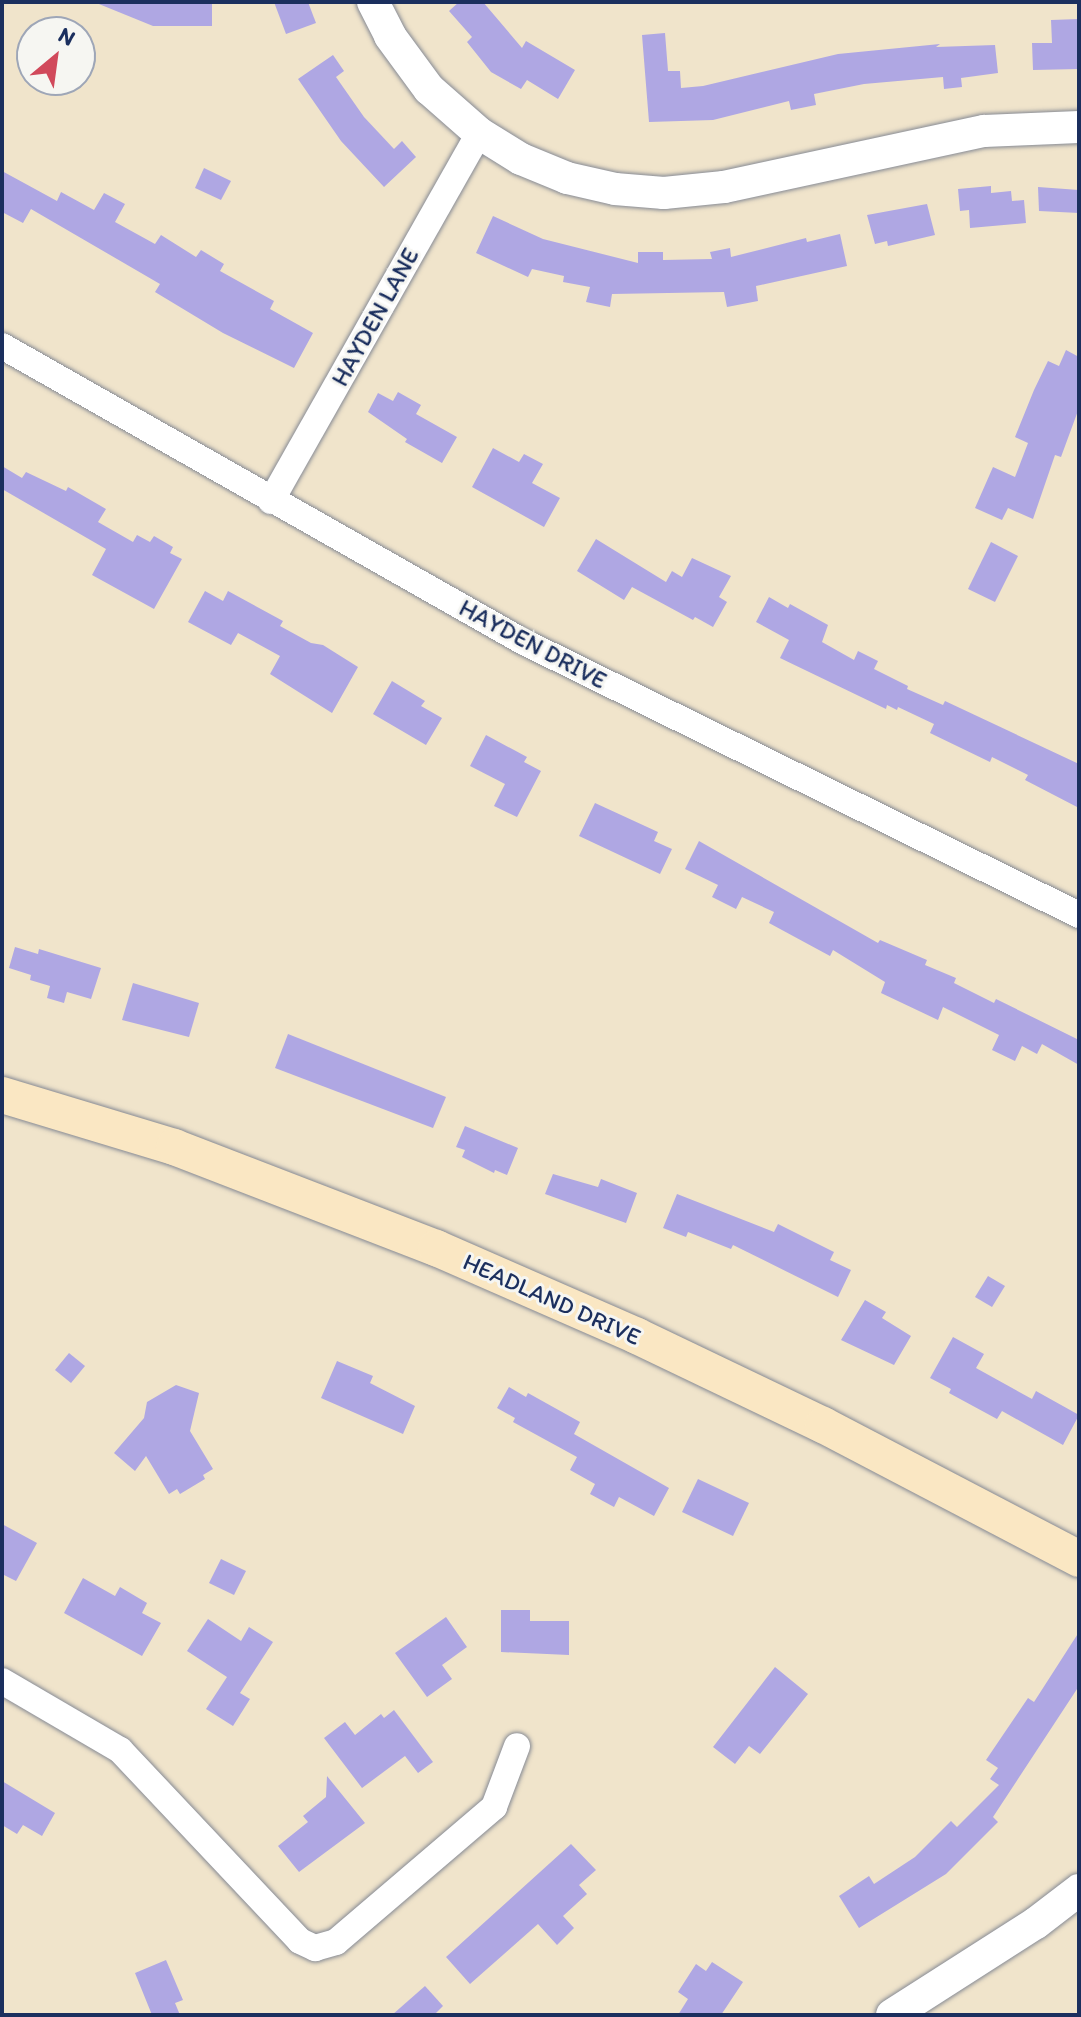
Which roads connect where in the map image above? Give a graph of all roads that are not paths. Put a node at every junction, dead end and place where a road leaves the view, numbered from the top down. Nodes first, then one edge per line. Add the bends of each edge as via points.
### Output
1 (373, 2) edge
2 (1079, 127) edge
3 (479, 133) junction
4 (2, 346) edge
5 (271, 501) junction
6 (1079, 915) edge
7 (2, 1095) edge
8 (1079, 1559) edge
9 (2, 1681) edge
10 (517, 1746) dead end
11 (1079, 1890) edge
12 (892, 2015) edge

1 - 3 street via 390,36 429,89
2 - 3 street via 984,131 724,187 664,193 567,178 521,159
3 - 5 street, HAYDEN LANE
4 - 5 street, HAYDEN DRIVE
5 - 6 street, HAYDEN DRIVE via 522,641
7 - 8 main road, HEADLAND DRIVE via 174,1147 465,1261 814,1420
9 - 10 street via 120,1750 300,1941 315,1948 336,1942 494,1807
11 - 12 street

